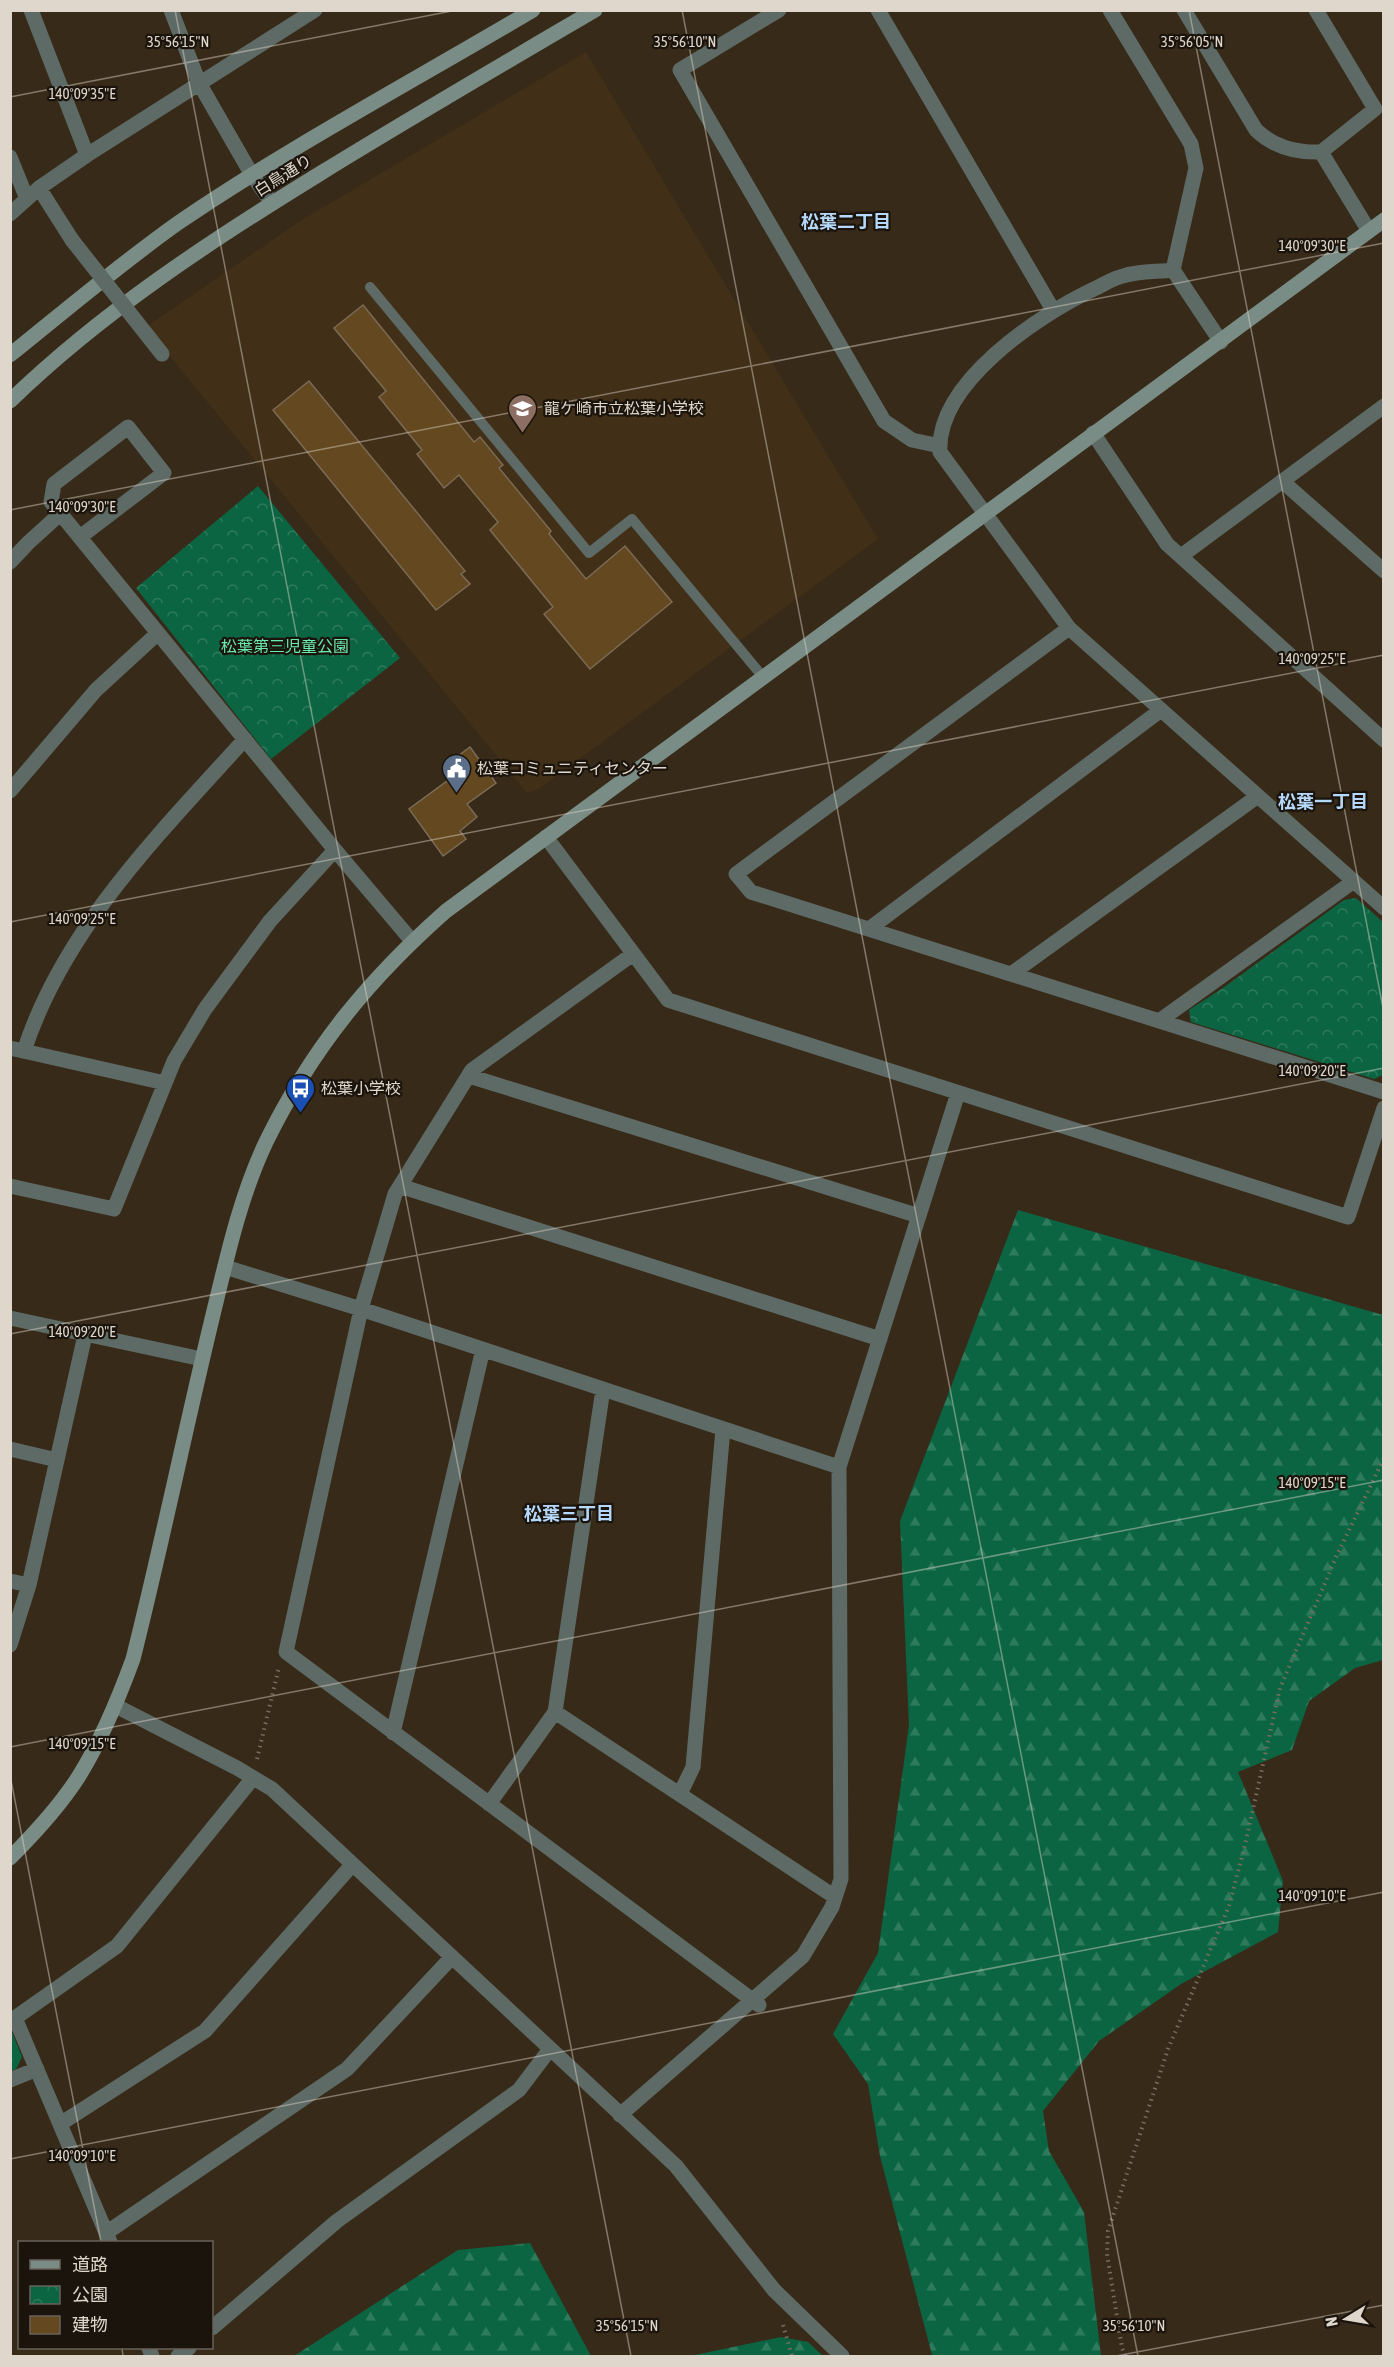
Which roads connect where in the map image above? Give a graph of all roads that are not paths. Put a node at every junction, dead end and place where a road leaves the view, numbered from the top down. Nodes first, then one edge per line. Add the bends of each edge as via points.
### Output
1 (31, 10) edge
2 (171, 10) edge
3 (533, 10) edge
4 (595, 10) edge
5 (779, 10) edge
6 (878, 10) edge
7 (1110, 10) edge
8 (1184, 10) edge
9 (1316, 10) edge
10 (309, 12) edge
11 (199, 83) junction
12 (1321, 152) junction
13 (87, 155) junction
14 (10, 157) edge
15 (252, 175) junction
16 (39, 188) junction
17 (27, 200) junction
18 (272, 203) junction
19 (10, 214) edge
20 (1383, 220) edge
21 (1369, 231) junction
22 (1173, 270) junction
23 (370, 287) dead end
24 (1053, 310) junction
25 (1221, 342) junction
26 (162, 354) dead end
27 (10, 355) edge
28 (10, 400) edge
29 (1383, 406) edge
30 (1093, 433) junction
31 (940, 446) junction
32 (1282, 481) junction
33 (61, 513) junction
34 (984, 513) junction
35 (80, 537) junction
36 (1181, 556) junction
37 (10, 562) edge
38 (1383, 571) edge
39 (1069, 628) junction
40 (158, 633) junction
41 (763, 677) junction
42 (1161, 710) junction
43 (245, 739) junction
44 (1383, 740) edge
45 (10, 791) edge
46 (1258, 796) junction
47 (546, 837) junction
48 (335, 850) junction
49 (1354, 881) junction
50 (1383, 908) edge
51 (869, 929) junction
52 (412, 941) junction
53 (633, 954) junction
54 (1011, 974) junction
55 (1159, 1021) junction
56 (17, 1049) edge
57 (469, 1076) junction
58 (165, 1083) junction
59 (1383, 1092) edge
60 (958, 1093) junction
61 (1383, 1108) edge
62 (10, 1186) edge
63 (400, 1186) junction
64 (919, 1216) junction
65 (225, 1267) junction
66 (361, 1309) junction
67 (10, 1318) edge
68 (85, 1335) junction
69 (880, 1339) junction
70 (483, 1349) junction
71 (202, 1359) junction
72 (603, 1389) junction
73 (723, 1429) junction
74 (10, 1449) edge
75 (57, 1460) junction
76 (840, 1467) junction
77 (10, 1581) edge
78 (29, 1585) junction
79 (10, 1645) edge
80 (116, 1706) junction
81 (555, 1712) junction
82 (393, 1732) junction
83 (253, 1778) junction
84 (680, 1794) junction
85 (489, 1804) junction
86 (10, 1858) edge
87 (352, 1865) junction
88 (835, 1897) junction
89 (452, 1957) junction
90 (756, 2002) junction
91 (550, 2049) junction
92 (37, 2069) junction
93 (10, 2080) edge
94 (620, 2115) junction
95 (60, 2124) junction
96 (108, 2238) edge
97 (213, 2327) edge
98 (842, 2356) edge

1 - 13 street
2 - 11 street
3 - 15 street, 白鳥通り
4 - 18 street, 白鳥通り
5 - 31 street via 680,70 884,421 912,440
6 - 24 street
7 - 22 street via 1194,155 1196,168
8 - 12 street via 1256,130 1268,141 1285,148
9 - 12 street via 1375,109
10 - 11 street
11 - 13 street
11 - 15 street
12 - 21 street
13 - 16 street
14 - 17 street
15 - 18 street
15 - 27 street, 白鳥通り via 177,225
16 - 17 street
16 - 26 street, bridge via 72,240
17 - 19 street
18 - 28 street, 白鳥通り via 186,259
20 - 21 street
21 - 25 street
22 - 24 street via 1122,276
22 - 25 street
23 - 41 lane via 589,553 632,519
24 - 31 street via 1001,348 967,382 942,427
25 - 30 street
29 - 32 street
30 - 34 street
30 - 36 street via 1167,544
31 - 34 street via 946,463
32 - 36 street
32 - 38 street
33 - 35 street
33 - 35 street via 51,502 54,484 128,427 164,472
33 - 37 street
34 - 39 street
34 - 41 street
35 - 40 street
36 - 44 street
39 - 42 street
39 - 51 street via 736,874 751,892
40 - 43 street
40 - 45 street via 96,690
41 - 47 street
42 - 46 street
42 - 51 street
43 - 48 street
43 - 56 street via 107,897
46 - 49 street
46 - 54 street
47 - 52 street
47 - 53 street
48 - 52 street
48 - 58 street via 241,959 174,1060
49 - 50 street
49 - 55 street
51 - 54 street
52 - 65 street via 347,1012 309,1064 251,1178
53 - 57 street via 472,1070
53 - 60 street via 668,1000
54 - 55 street
55 - 59 street
56 - 58 street
57 - 63 street
57 - 64 street
58 - 62 street via 114,1209
60 - 61 street via 1348,1217
60 - 64 street
63 - 66 street
63 - 69 street
64 - 69 street
65 - 66 street
65 - 71 street
66 - 70 street
66 - 82 street via 286,1652
67 - 68 street
68 - 71 street
68 - 75 street
69 - 76 street
70 - 72 street
70 - 82 street
71 - 80 street via 147,1605
72 - 73 street
72 - 81 street
73 - 76 street
73 - 84 street via 693,1767
74 - 75 street
75 - 78 street
76 - 88 street via 841,1879
77 - 78 street
78 - 79 street
80 - 83 street
80 - 86 street via 78,1778
81 - 84 street
81 - 85 street
82 - 85 street
83 - 87 street via 272,1789
83 - 92 street via 117,1946 15,2018
84 - 88 street
85 - 90 street
87 - 89 street
87 - 95 street via 205,2031
88 - 90 street via 803,1956
89 - 91 street
89 - 96 street via 347,2069
90 - 94 street
91 - 94 street
91 - 97 street via 519,2090 337,2221
92 - 93 street
92 - 95 street
94 - 98 street via 676,2166 774,2290
95 - 96 street

